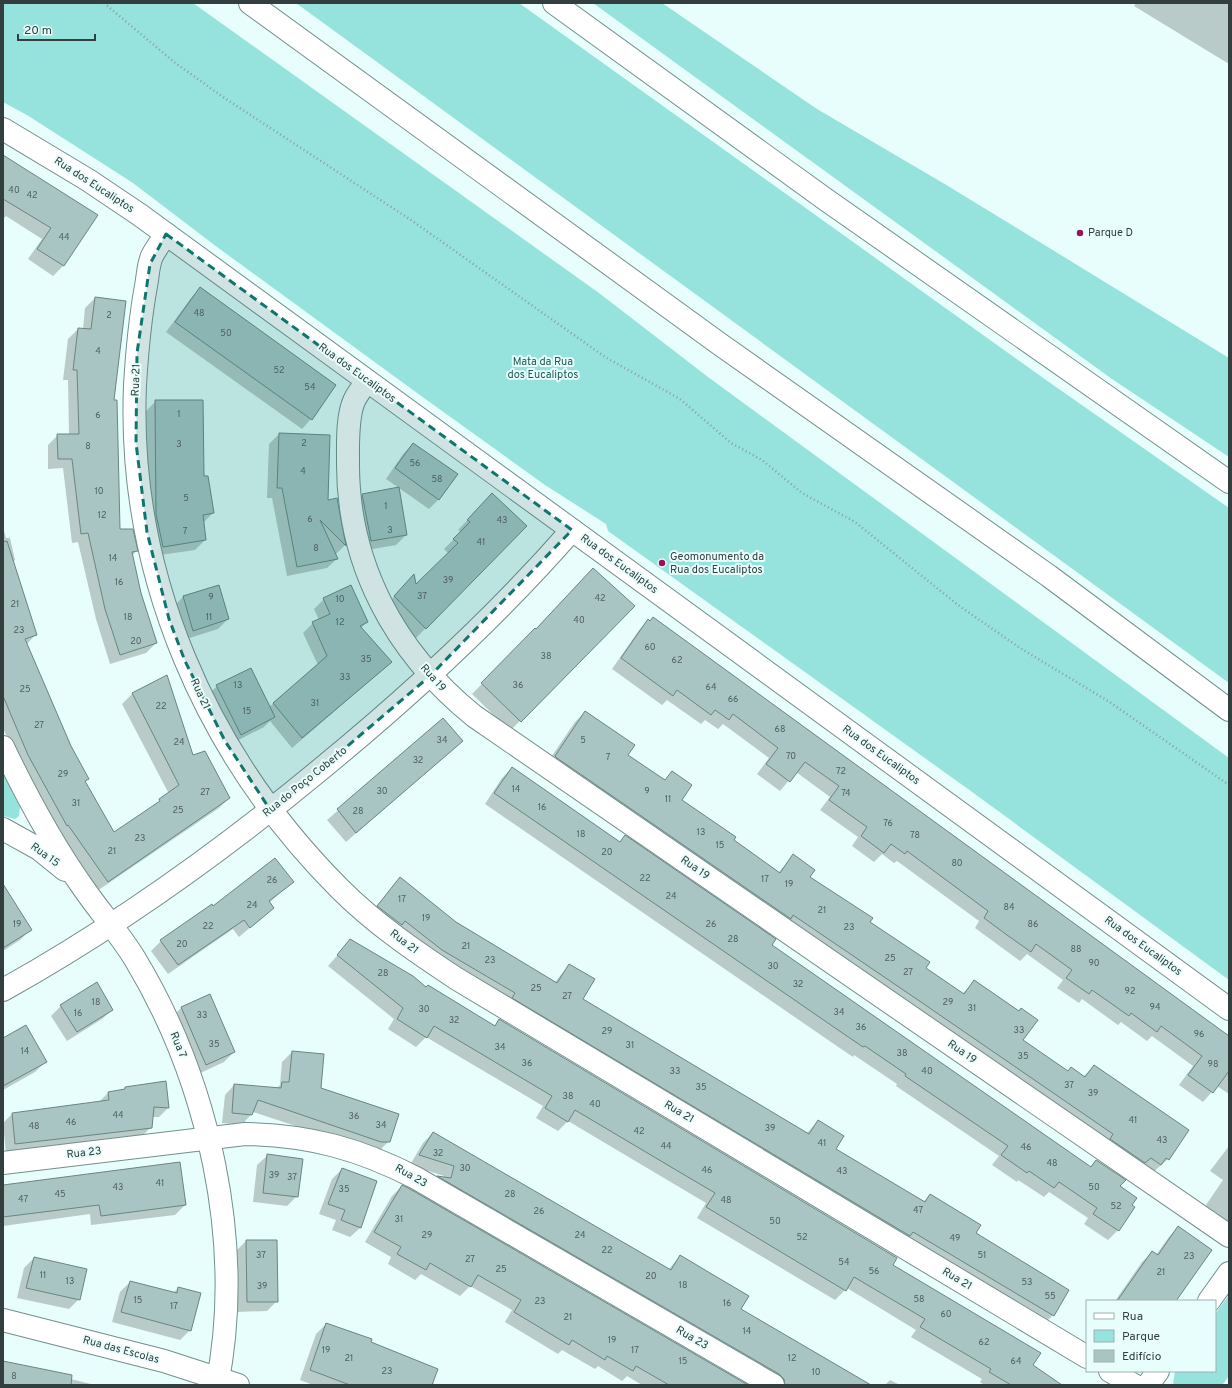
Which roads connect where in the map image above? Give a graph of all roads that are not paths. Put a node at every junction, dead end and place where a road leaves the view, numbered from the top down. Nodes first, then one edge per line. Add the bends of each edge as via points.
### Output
1 (554, 3) edge
2 (253, 6) edge
3 (3, 129) edge
4 (166, 234) junction
5 (367, 381) junction
6 (1229, 482) edge
7 (572, 530) junction
8 (430, 676) junction
9 (1229, 710) edge
10 (3, 747) edge
11 (271, 811) junction
12 (3, 829) edge
13 (83, 887) junction
14 (111, 924) junction
15 (3, 990) edge
16 (1229, 1009) edge
17 (208, 1138) junction
18 (3, 1163) edge
19 (1229, 1236) edge
20 (1229, 1273) edge
21 (1210, 1300) edge
22 (3, 1320) edge
23 (1086, 1356) edge
24 (1112, 1372) edge
25 (1157, 1372) edge
26 (224, 1383) edge
27 (773, 1385) edge
28 (1134, 1385) edge
29 (1148, 1385) edge

1 - 6 main road via 825,199
2 - 9 main road via 721,345 1049,576
3 - 4 main road, Rua dos Eucaliptos via 88,180
4 - 5 main road, Rua dos Eucaliptos
4 - 11 main road, Rua 21 via 150,264 137,353 136,443 147,532 159,583 185,661 203,702 248,779
5 - 7 main road, Rua dos Eucaliptos
5 - 8 main road, Rua 19 via 354,401 348,441 349,487 355,532 363,562 388,618
7 - 8 main road, Rua do Poço Coberto via 543,563
7 - 16 main road, Rua dos Eucaliptos
8 - 11 main road, Rua do Poço Coberto
8 - 19 main road, Rua 19 via 474,716
10 - 13 main road, Rua 7 via 28,797
11 - 14 main road, Rua do Poço Coberto via 191,870
11 - 23 main road, Rua 21 via 308,856 342,890 378,923 416,952
12 - 13 main road, Rua 15 via 39,850
13 - 14 main road, Rua 7
14 - 15 main road, Rua do Poço Coberto
14 - 17 main road, Rua 7 via 136,961 173,1034 190,1074
17 - 18 main road, Rua 23
17 - 26 main road, Rua 7 via 220,1201 224,1244
17 - 27 main road, Rua 23 via 275,1134 304,1138 334,1144 390,1164
20 - 21 main road
22 - 26 main road, Rua das Escolas via 149,1357
24 - 28 main road
25 - 29 main road

